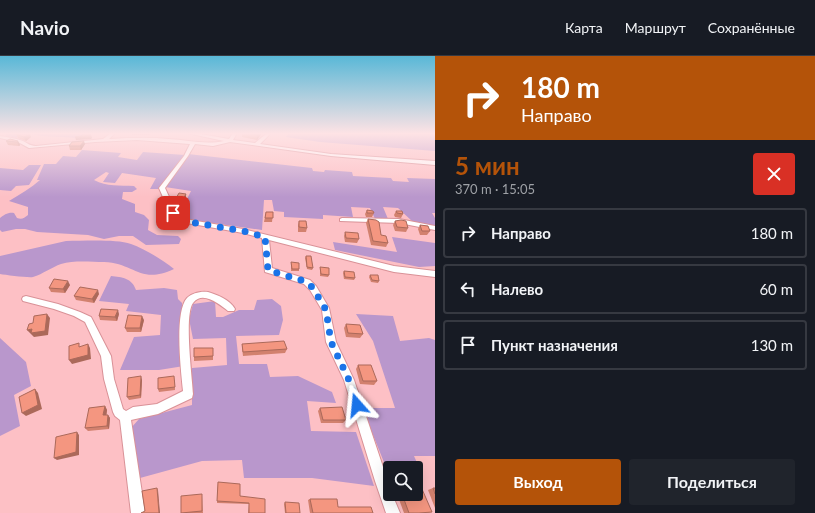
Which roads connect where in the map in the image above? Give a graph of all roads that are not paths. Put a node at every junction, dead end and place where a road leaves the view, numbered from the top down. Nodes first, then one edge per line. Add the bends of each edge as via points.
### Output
1 (185, 154) edge
2 (326, 154) edge
3 (435, 163) edge
4 (342, 220) dead end
5 (435, 228) edge
6 (265, 237) junction
7 (435, 274) edge
8 (26, 299) dead end
9 (231, 309) dead end
10 (125, 417) junction
11 (138, 513) edge
12 (393, 513) edge

1 - 6 street via 162,188 173,213 184,221
2 - 3 street
4 - 5 street via 399,222
6 - 7 street via 394,269
6 - 12 street via 268,270 307,282 326,310 331,342 349,380
8 - 10 street via 55,306 88,320 106,356 109,379 119,412
9 - 10 street via 209,295 195,296 188,303 185,337 188,394 158,409 133,413
10 - 11 street

